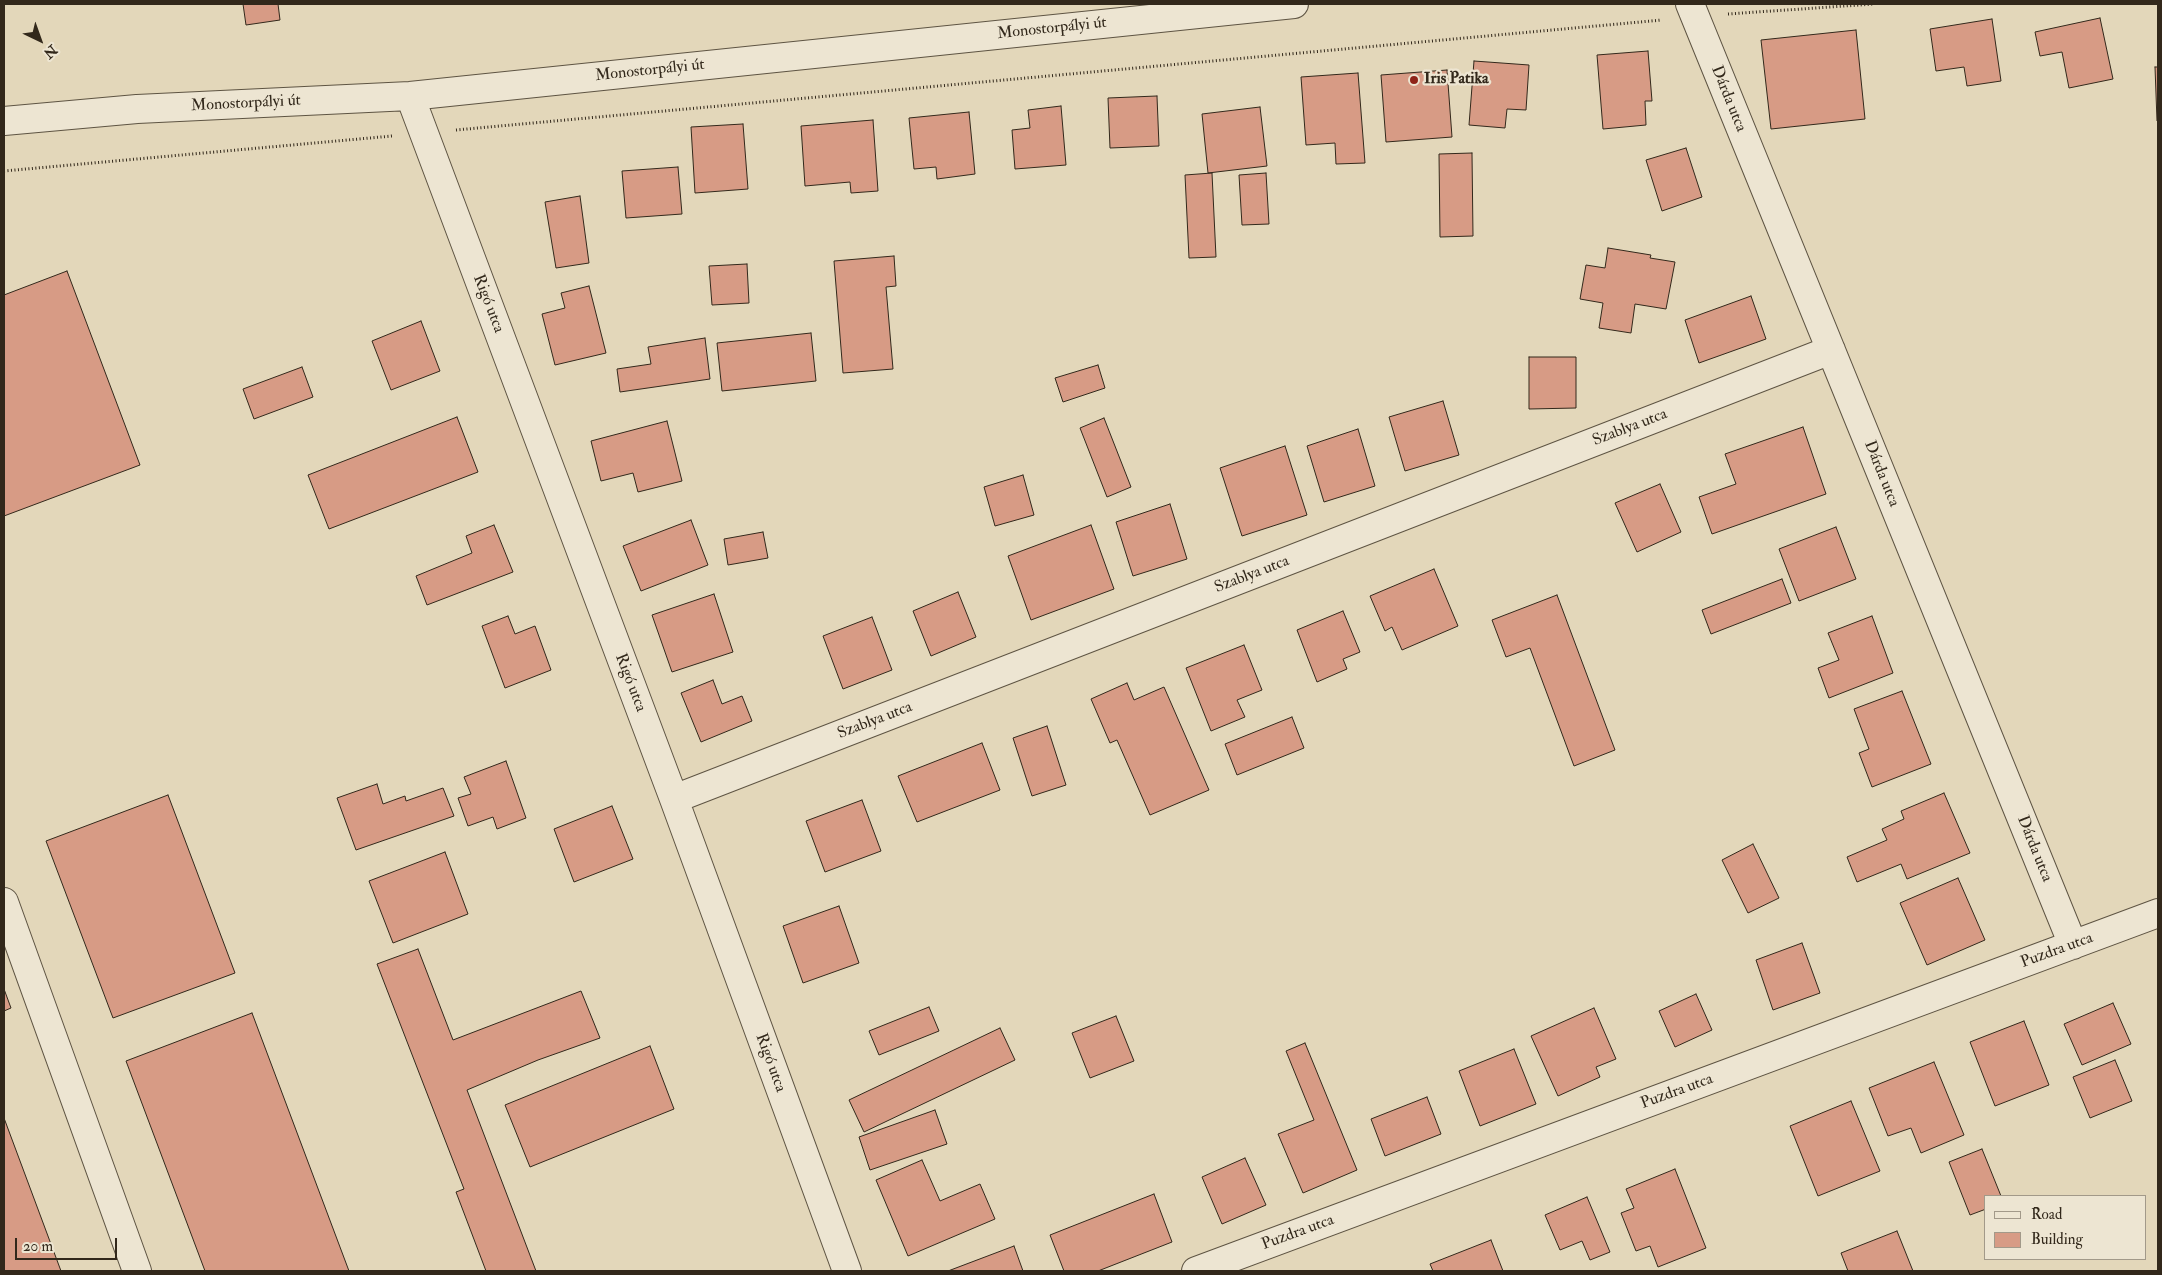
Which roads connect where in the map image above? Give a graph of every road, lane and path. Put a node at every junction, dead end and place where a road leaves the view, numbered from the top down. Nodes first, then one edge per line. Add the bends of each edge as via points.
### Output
1 (1294, 4) edge
2 (1874, 4) edge
3 (1692, 10) edge
4 (410, 96) junction
5 (4, 121) edge
6 (424, 133) junction
7 (4, 172) edge
8 (1831, 350) junction
9 (674, 799) junction
10 (4, 902) edge
11 (2158, 913) edge
12 (2072, 945) junction
13 (137, 1271) edge
14 (847, 1271) edge
15 (1196, 1271) edge

1 - 4 street, Monostorpályi út
2 - 3 path
3 - 6 path
3 - 8 street, Dárda utca
4 - 5 street, Monostorpályi út via 137,109
4 - 6 street, Rigó utca
6 - 7 path
6 - 9 street, Rigó utca
8 - 9 street, Szablya utca
8 - 12 street, Dárda utca
9 - 14 street, Rigó utca
10 - 13 street
11 - 12 street, Puzdra utca
12 - 15 street, Puzdra utca

